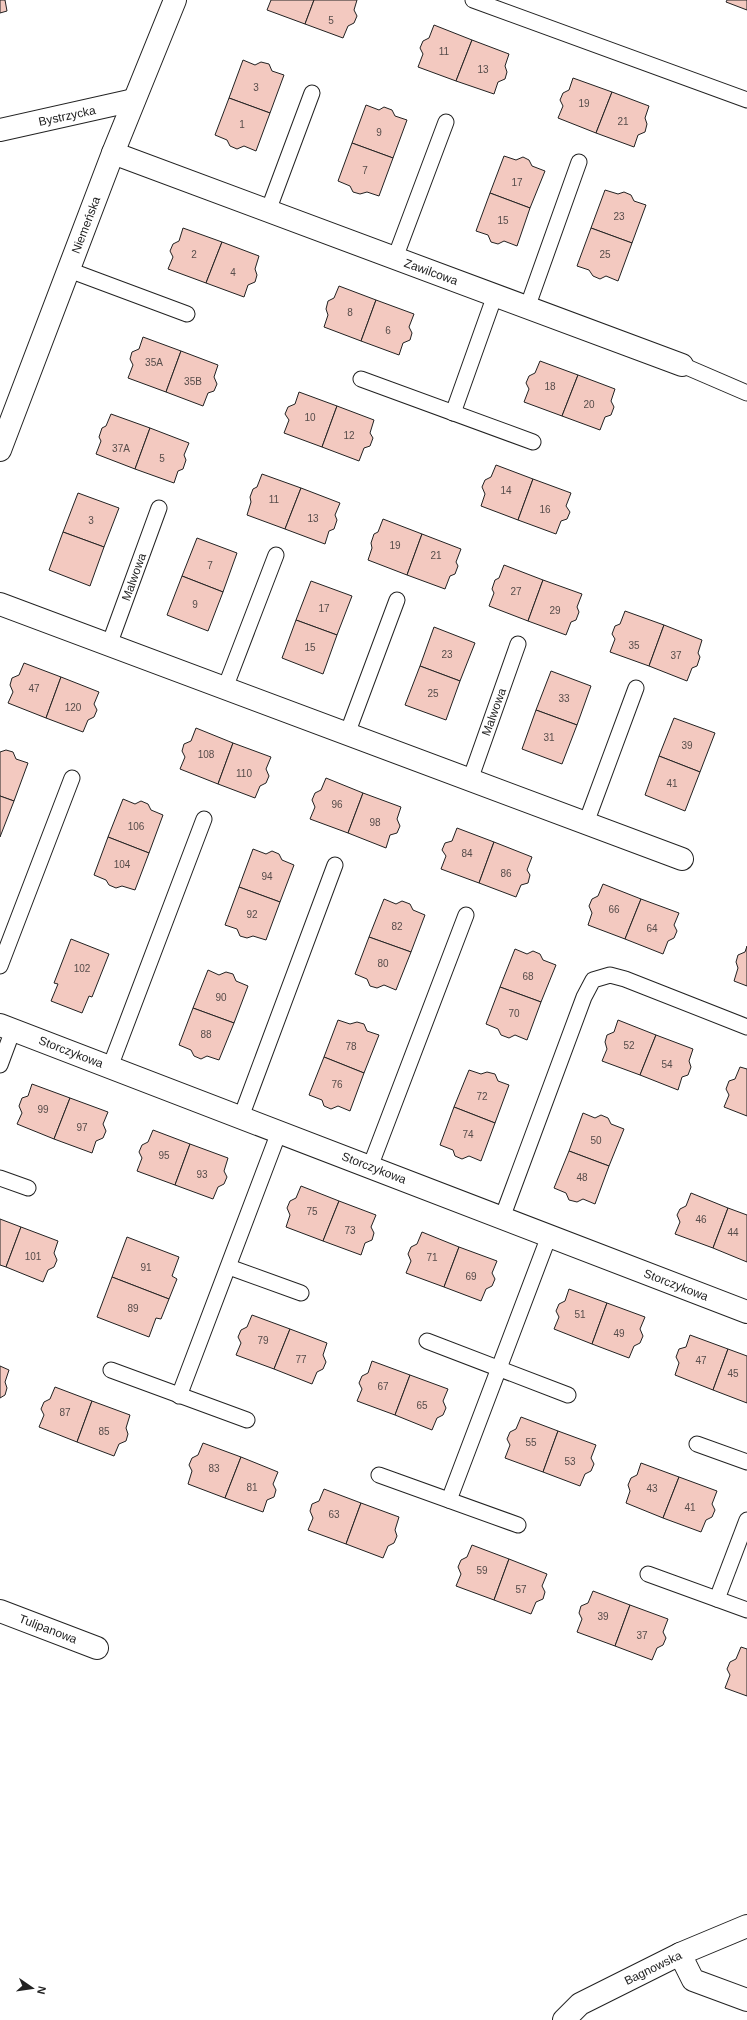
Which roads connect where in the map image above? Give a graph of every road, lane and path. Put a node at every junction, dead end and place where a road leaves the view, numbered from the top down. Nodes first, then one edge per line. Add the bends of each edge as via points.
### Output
1 (175, 0) edge
2 (473, 0) edge
3 (312, 93) dead end
4 (134, 100) junction
5 (747, 100) edge
6 (446, 122) dead end
7 (0, 130) edge
8 (113, 153) junction
9 (579, 162) dead end
10 (268, 211) junction
11 (395, 258) junction
12 (69, 270) junction
13 (495, 296) junction
14 (527, 308) junction
15 (187, 314) dead end
16 (682, 365) joint
17 (362, 379) dead end
18 (747, 393) edge
19 (453, 413) junction
20 (533, 442) dead end
21 (0, 450) edge
22 (159, 508) dead end
23 (276, 556) dead end
24 (397, 600) dead end
25 (0, 604) edge
26 (518, 644) dead end
27 (110, 645) junction
28 (225, 688) junction
29 (636, 688) dead end
30 (347, 734) junction
31 (72, 778) dead end
32 (470, 780) junction
33 (204, 819) dead end
34 (586, 823) junction
35 (682, 859) dead end
36 (335, 865) dead end
37 (466, 915) dead end
38 (0, 966) edge
39 (7, 1027) edge
40 (747, 1027) edge
41 (0, 1065) edge
42 (110, 1067) junction
43 (241, 1117) junction
44 (280, 1132) junction
45 (370, 1167) junction
46 (0, 1178) edge
47 (28, 1188) dead end
48 (502, 1218) junction
49 (549, 1236) junction
50 (229, 1267) junction
51 (301, 1293) dead end
52 (747, 1312) edge
53 (427, 1341) dead end
54 (498, 1368) junction
55 (111, 1370) dead end
56 (568, 1395) dead end
57 (179, 1396) junction
58 (247, 1420) dead end
59 (697, 1444) dead end
60 (747, 1462) edge
61 (379, 1475) dead end
62 (448, 1500) junction
63 (747, 1520) edge
64 (518, 1524) dead end
65 (648, 1574) dead end
66 (717, 1599) junction
67 (747, 1610) edge
68 (0, 1611) edge
69 (97, 1648) dead end
70 (747, 1926) edge
71 (680, 1954) junction
72 (747, 2000) edge
73 (564, 2020) edge

1 - 4 street, Niemeńska
2 - 5 lane
3 - 10 lane
4 - 7 street, Bystrzycka
4 - 8 street, Niemeńska
6 - 11 lane
8 - 10 street, Zawilcowa
8 - 12 street, Niemeńska
9 - 14 lane
10 - 11 street, Zawilcowa
11 - 13 street, Zawilcowa
12 - 15 lane
12 - 21 street, Niemeńska
13 - 14 street, Zawilcowa
13 - 19 lane
14 - 16 street, Zawilcowa
16 - 18 lane, Zawilcowa
17 - 19 lane
19 - 20 lane
22 - 27 lane, Malwowa
23 - 28 lane
24 - 30 lane
25 - 27 street
26 - 32 lane, Malwowa
27 - 28 street
28 - 30 street
29 - 34 lane
30 - 32 street
31 - 38 lane
32 - 34 street
33 - 42 lane
34 - 35 street
36 - 43 lane
37 - 45 lane
39 - 41 lane
39 - 42 street, Storczykowa
40 - 48 lane via 625,979 610,975 593,980 584,997
42 - 43 street, Storczykowa
43 - 44 street, Storczykowa
44 - 45 street, Storczykowa
44 - 50 lane
45 - 48 street, Storczykowa
46 - 47 lane
48 - 49 street, Storczykowa
49 - 52 street, Storczykowa
49 - 54 lane
50 - 51 lane
50 - 57 lane
53 - 54 lane
54 - 56 lane
54 - 62 lane
55 - 57 lane
57 - 58 lane
59 - 60 lane
61 - 62 lane
62 - 64 lane
63 - 66 lane
65 - 66 lane
66 - 67 lane
68 - 69 street, Tulipanowa
70 - 71 street, Bagnowska
71 - 72 street via 693,1980
71 - 73 street, Bagnowska via 580,2004

